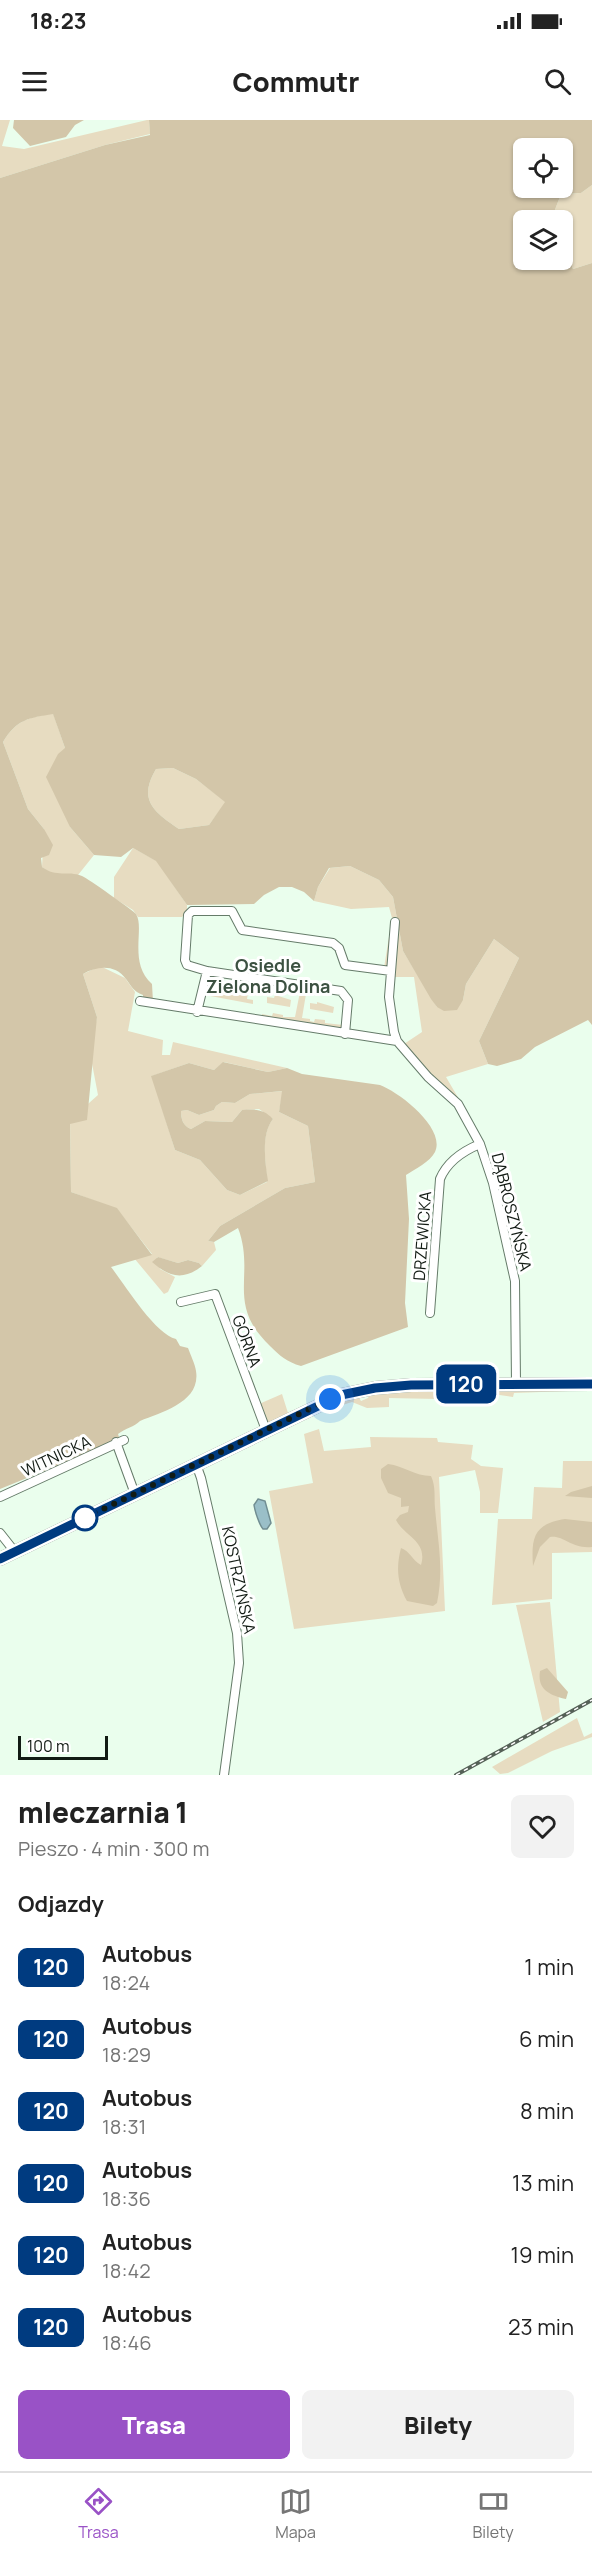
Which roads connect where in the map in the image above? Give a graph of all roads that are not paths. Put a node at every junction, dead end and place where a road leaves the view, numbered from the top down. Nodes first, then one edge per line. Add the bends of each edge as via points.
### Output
1 (395, 922) dead end
2 (207, 971) junction
3 (392, 971) junction
4 (140, 1001) dead end
5 (197, 1012) junction
6 (345, 1034) junction
7 (397, 1041) junction
8 (480, 1144) junction
9 (181, 1302) dead end
10 (430, 1313) dead end
11 (516, 1384) junction
12 (592, 1384) edge
13 (267, 1430) junction
14 (196, 1464) junction
15 (135, 1494) junction
16 (0, 1497) edge
17 (0, 1533) edge
18 (15, 1552) junction
19 (0, 1559) edge
20 (224, 1775) edge

1 - 3 street, DĄBROSZYŃSKA
2 - 3 street via 187,965 186,918 192,911 232,911 242,930 333,943 345,965
2 - 5 street
2 - 6 street via 341,991 348,1000
3 - 7 street, DĄBROSZYŃSKA via 389,997
4 - 5 street
5 - 6 street
6 - 7 street
7 - 8 street, DĄBROSZYŃSKA via 458,1104
8 - 10 street, DRZEWICKA via 446,1167 440,1179
8 - 11 street, DĄBROSZYŃSKA via 494,1183 515,1281
9 - 13 street, GÓRNA via 215,1294
11 - 12 main road
11 - 13 main road via 411,1385 364,1390 330,1399
13 - 14 main road
14 - 15 main road
14 - 20 street, KOSTRZYŃSKA via 237,1633 238,1663
15 - 16 street, WITNICKA via 120,1441
15 - 18 main road
17 - 18 street
18 - 19 main road

